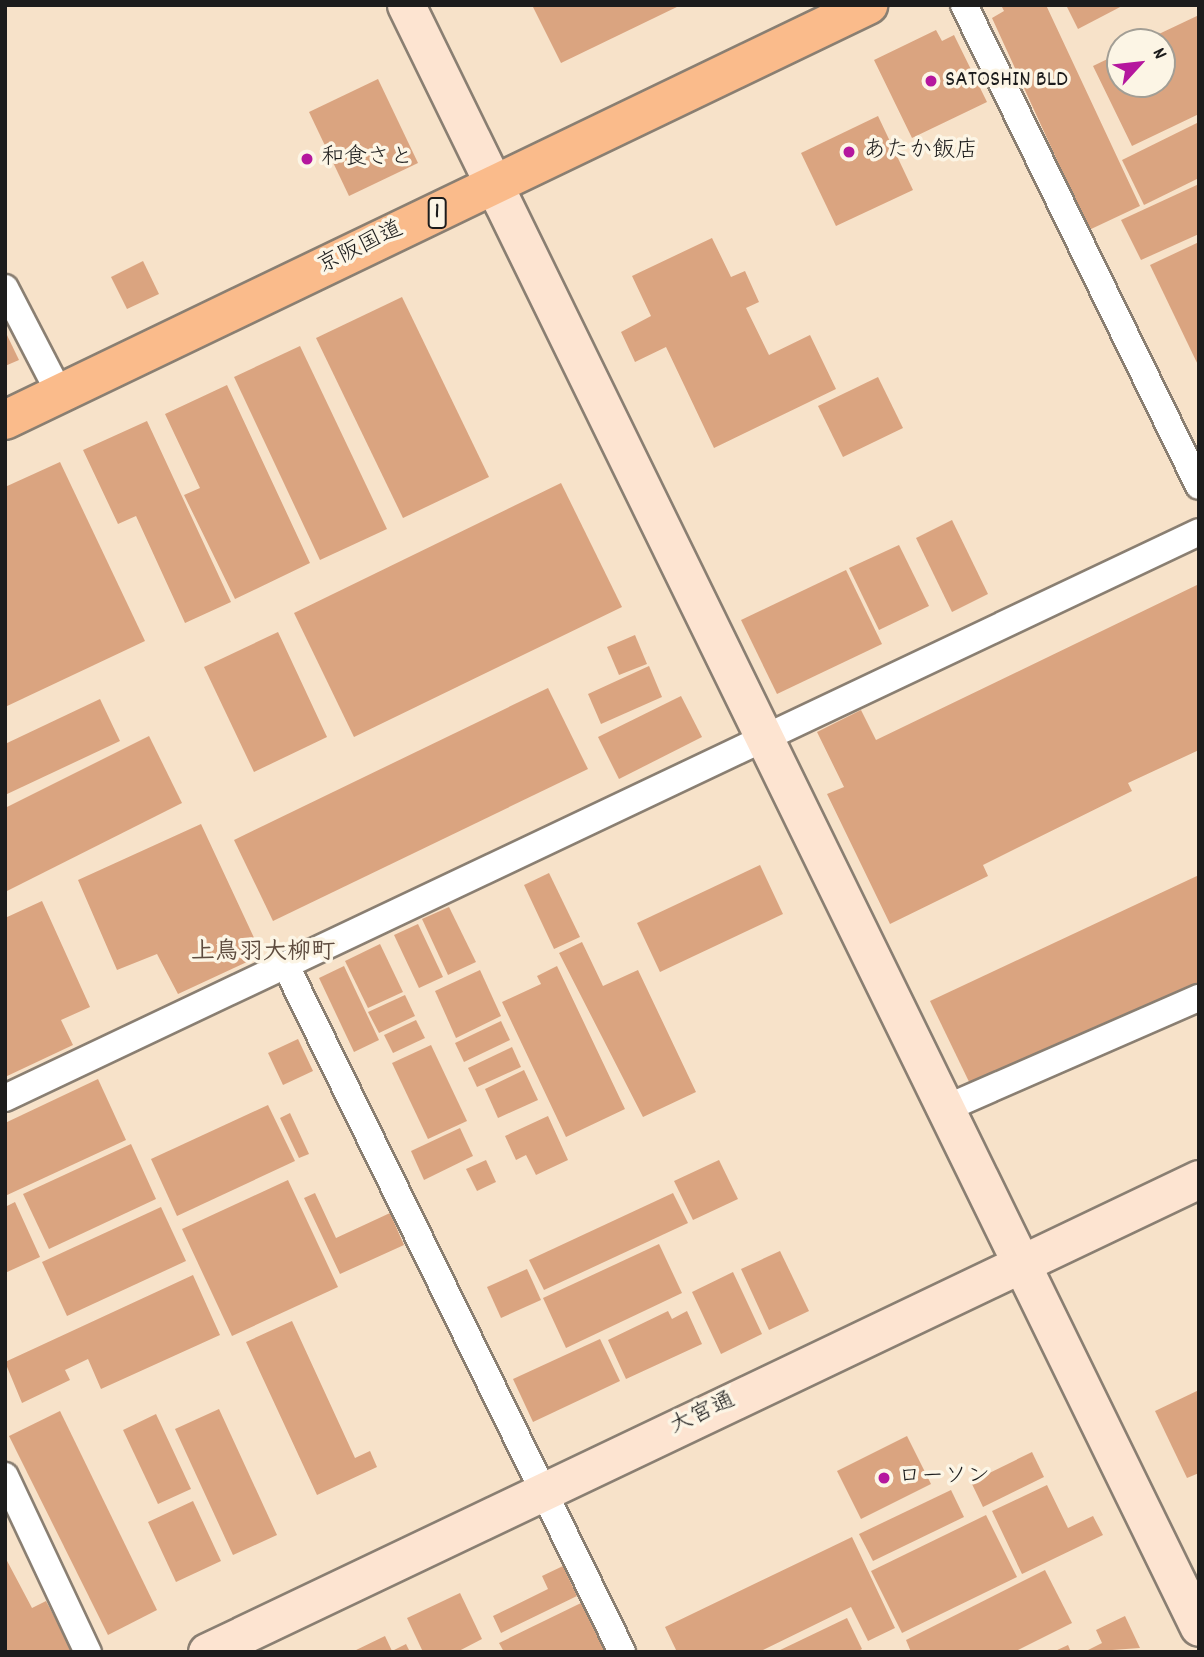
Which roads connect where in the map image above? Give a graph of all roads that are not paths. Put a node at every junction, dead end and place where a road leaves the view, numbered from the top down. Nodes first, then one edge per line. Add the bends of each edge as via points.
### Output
1 (406, 5) edge
2 (868, 5) edge
3 (964, 5) edge
4 (495, 185) junction
5 (5, 288) edge
6 (60, 394) junction
7 (5, 420) edge
8 (1199, 486) edge
9 (1199, 532) edge
10 (765, 736) junction
11 (286, 966) junction
12 (1199, 998) edge
13 (5, 1098) edge
14 (950, 1107) junction
15 (1199, 1179) edge
16 (1022, 1263) junction
17 (5, 1476) edge
18 (545, 1491) junction
19 (1199, 1627) edge
20 (88, 1652) edge
21 (206, 1652) edge
22 (622, 1652) edge

1 - 4 street
2 - 4 highway, 京阪国道 / 1
3 - 8 street
4 - 6 highway, 京阪国道 / 1
4 - 10 street
5 - 6 street
6 - 7 highway, 京阪国道 / 1
9 - 10 street
10 - 11 street
10 - 14 street
11 - 13 street
11 - 18 street
12 - 14 street
14 - 16 street
15 - 16 street, 大宮通
16 - 18 street, 大宮通
16 - 19 street
17 - 20 street
18 - 21 street, 大宮通
18 - 22 street

